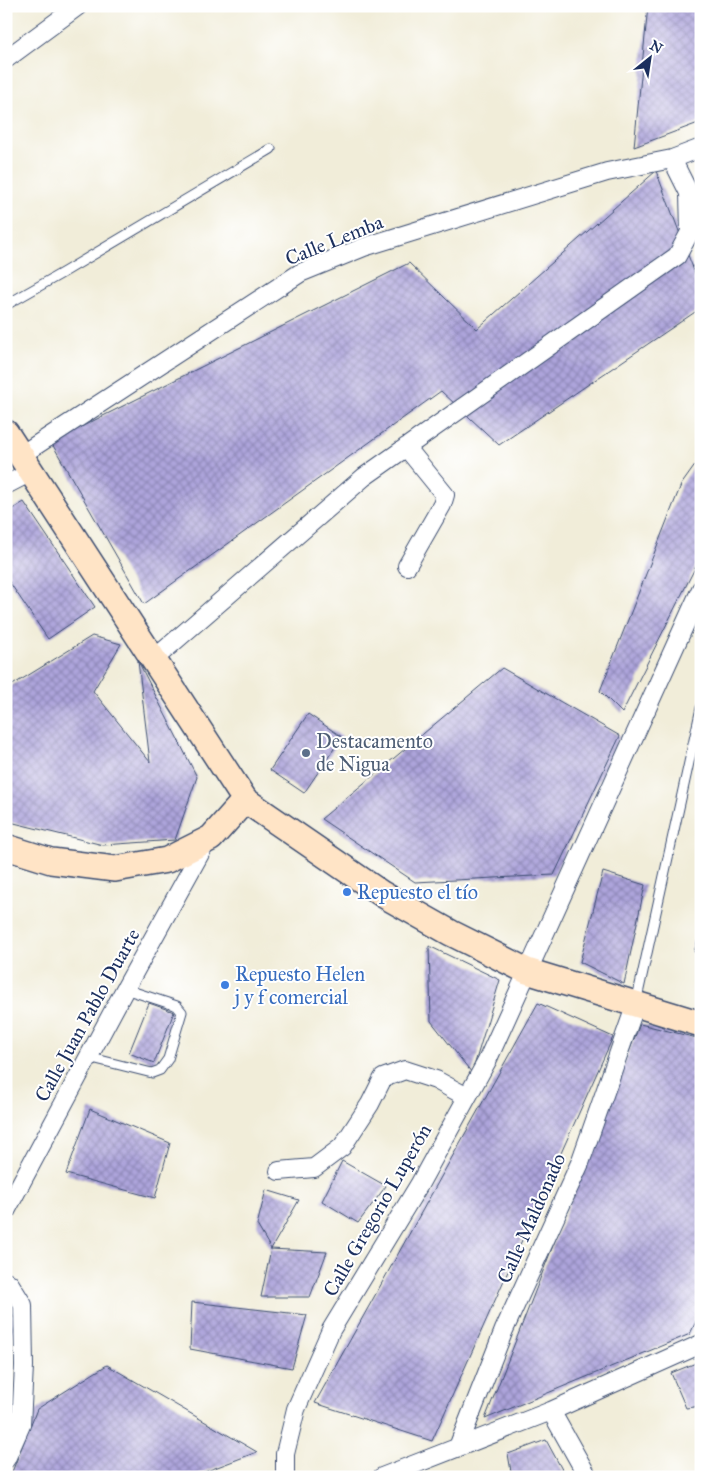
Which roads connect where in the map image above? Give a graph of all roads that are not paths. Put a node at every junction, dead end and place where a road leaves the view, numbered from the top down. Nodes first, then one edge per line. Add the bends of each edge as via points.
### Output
1 (78, 6) edge
2 (6, 59) edge
3 (701, 148) edge
4 (271, 149) dead end
5 (672, 159) junction
6 (6, 305) edge
7 (6, 433) edge
8 (406, 447) junction
9 (26, 463) junction
10 (6, 486) edge
11 (407, 566) dead end
12 (701, 589) edge
13 (153, 660) junction
14 (701, 708) edge
15 (245, 800) junction
16 (207, 841) junction
17 (6, 847) edge
18 (527, 970) junction
19 (125, 989) junction
20 (636, 1004) junction
21 (701, 1024) edge
22 (88, 1057) junction
23 (467, 1097) junction
24 (279, 1171) dead end
25 (6, 1211) edge
26 (6, 1281) edge
27 (701, 1344) edge
28 (551, 1411) junction
29 (458, 1447) junction
30 (6, 1458) edge
31 (285, 1477) edge
32 (382, 1477) edge
33 (588, 1477) edge

1 - 2 street
3 - 5 street, Calle Lemba
4 - 6 lane
5 - 8 street via 689,193 690,232 677,256
5 - 9 street, Calle Lemba via 607,172 364,247 300,273
7 - 9 street
8 - 11 street via 445,495
8 - 13 street via 364,476
9 - 10 street, Calle Lemba
9 - 13 street
12 - 18 street, Calle Gregorio Luperón
13 - 15 street
14 - 20 lane
15 - 16 street
15 - 18 street via 382,894 451,933
16 - 17 street via 167,860 115,869 51,861
16 - 19 street, Calle Juan Pablo Duarte
18 - 20 street
18 - 23 street, Calle Gregorio Luperón via 487,1061
19 - 22 street, Calle Juan Pablo Duarte
19 - 22 lane via 180,1008 182,1012 168,1059 160,1070 152,1073
20 - 21 street
20 - 29 street, Calle Maldonado via 580,1163 504,1330
22 - 25 street, Calle Juan Pablo Duarte
23 - 24 street via 436,1080 405,1070 384,1078 342,1147 314,1168
23 - 31 street, Calle Gregorio Luperón via 331,1330 296,1409 285,1454
26 - 30 street via 23,1305 24,1366 22,1425
27 - 28 street
28 - 29 street
28 - 33 street
29 - 32 street

